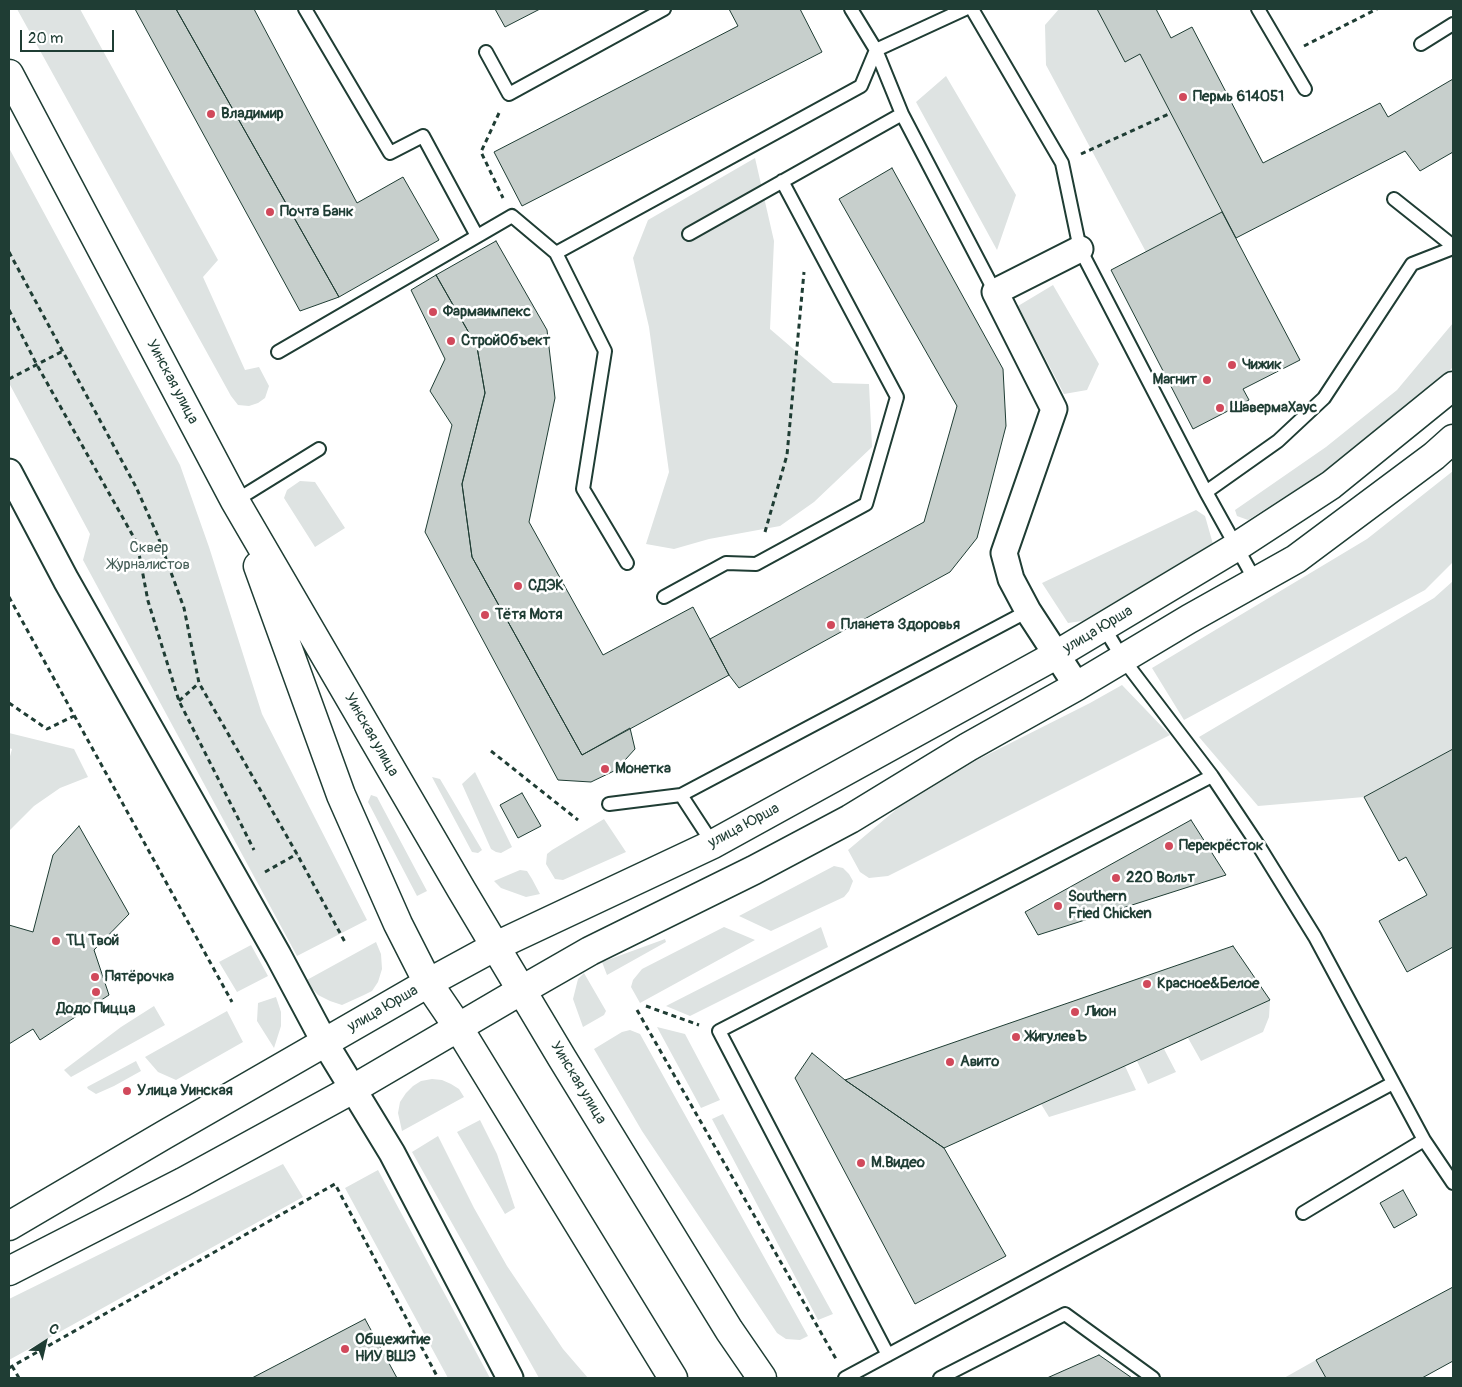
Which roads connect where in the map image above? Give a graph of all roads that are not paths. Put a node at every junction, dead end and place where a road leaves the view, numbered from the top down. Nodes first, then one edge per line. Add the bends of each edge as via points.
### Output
1 (305, 9) edge
2 (664, 9) edge
3 (851, 9) edge
4 (965, 9) edge
5 (972, 9) edge
6 (1258, 9) edge
7 (1453, 24) edge
8 (1421, 44) dead end
9 (876, 50) junction
10 (486, 52) dead end
11 (9, 74) edge
12 (1305, 89) dead end
13 (902, 114) junction
14 (782, 181) junction
15 (1394, 199) dead end
16 (689, 234) dead end
17 (477, 236) junction
18 (1453, 247) edge
19 (1080, 249) junction
20 (556, 253) junction
21 (995, 292) junction
22 (278, 352) dead end
23 (1453, 386) edge
24 (1453, 439) edge
25 (319, 449) dead end
26 (9, 472) edge
27 (1206, 492) junction
28 (235, 501) junction
29 (1236, 547) junction
30 (627, 563) dead end
31 (1256, 582) junction
32 (664, 597) dead end
33 (1028, 611) junction
34 (1103, 626) junction
35 (1056, 655) junction
36 (1123, 659) junction
37 (1077, 686) junction
38 (1212, 776) junction
39 (681, 795) junction
40 (609, 804) dead end
41 (713, 844) junction
42 (496, 946) junction
43 (428, 983) junction
44 (522, 990) junction
45 (458, 1027) junction
46 (325, 1043) junction
47 (1393, 1082) junction
48 (353, 1089) junction
49 (1424, 1140) junction
50 (1453, 1183) edge
51 (1303, 1212) dead end
52 (9, 1226) edge
53 (9, 1271) edge
54 (888, 1355) junction
55 (510, 1378) edge
56 (673, 1378) edge
57 (762, 1378) edge
58 (845, 1378) edge
59 (940, 1378) edge
60 (1153, 1378) edge

1 - 17 lane via 390,153 423,136
2 - 10 lane via 509,94
3 - 9 lane
4 - 9 lane
5 - 19 lane via 1062,163
6 - 12 lane
7 - 8 lane
9 - 13 lane
9 - 20 lane via 861,86
11 - 28 main road, Уинская улица
13 - 14 lane
13 - 21 lane
14 - 16 lane
14 - 32 lane via 897,397 866,504 756,564 726,563
15 - 18 lane
17 - 20 lane via 512,216
17 - 22 lane
18 - 27 lane via 1412,264 1324,398 1278,441
19 - 21 street
19 - 27 lane
20 - 30 lane via 605,351 584,490
21 - 33 street via 1054,409 1004,553 1011,579
23 - 29 main road, улица Юрша via 1331,485
24 - 31 main road via 1296,560
25 - 28 lane
26 - 46 street
27 - 29 lane
28 - 42 main road, Уинская улица
28 - 43 main road via 341,795
29 - 31 lane
29 - 34 main road, улица Юрша
31 - 36 main road
33 - 35 street
33 - 39 lane
34 - 35 main road, улица Юрша
34 - 36 lane
35 - 37 street
35 - 41 main road, улица Юрша
36 - 37 main road
36 - 38 lane
37 - 44 main road via 850,818 754,870 590,951
38 - 47 lane via 1315,937
38 - 54 lane via 719,1031
39 - 40 lane
39 - 41 lane
41 - 42 main road, улица Юрша
42 - 43 main road, улица Юрша
42 - 44 main road, Уинская улица
43 - 45 main road
43 - 46 main road, улица Юрша
44 - 45 main road
44 - 57 main road, Уинская улица via 729,1330
45 - 48 main road
45 - 56 main road
46 - 48 street
46 - 52 main road, улица Юрша
47 - 49 lane
47 - 54 lane
48 - 53 main road
48 - 55 street via 392,1153
49 - 50 lane
49 - 51 lane
54 - 58 lane
59 - 60 lane via 1065,1314

